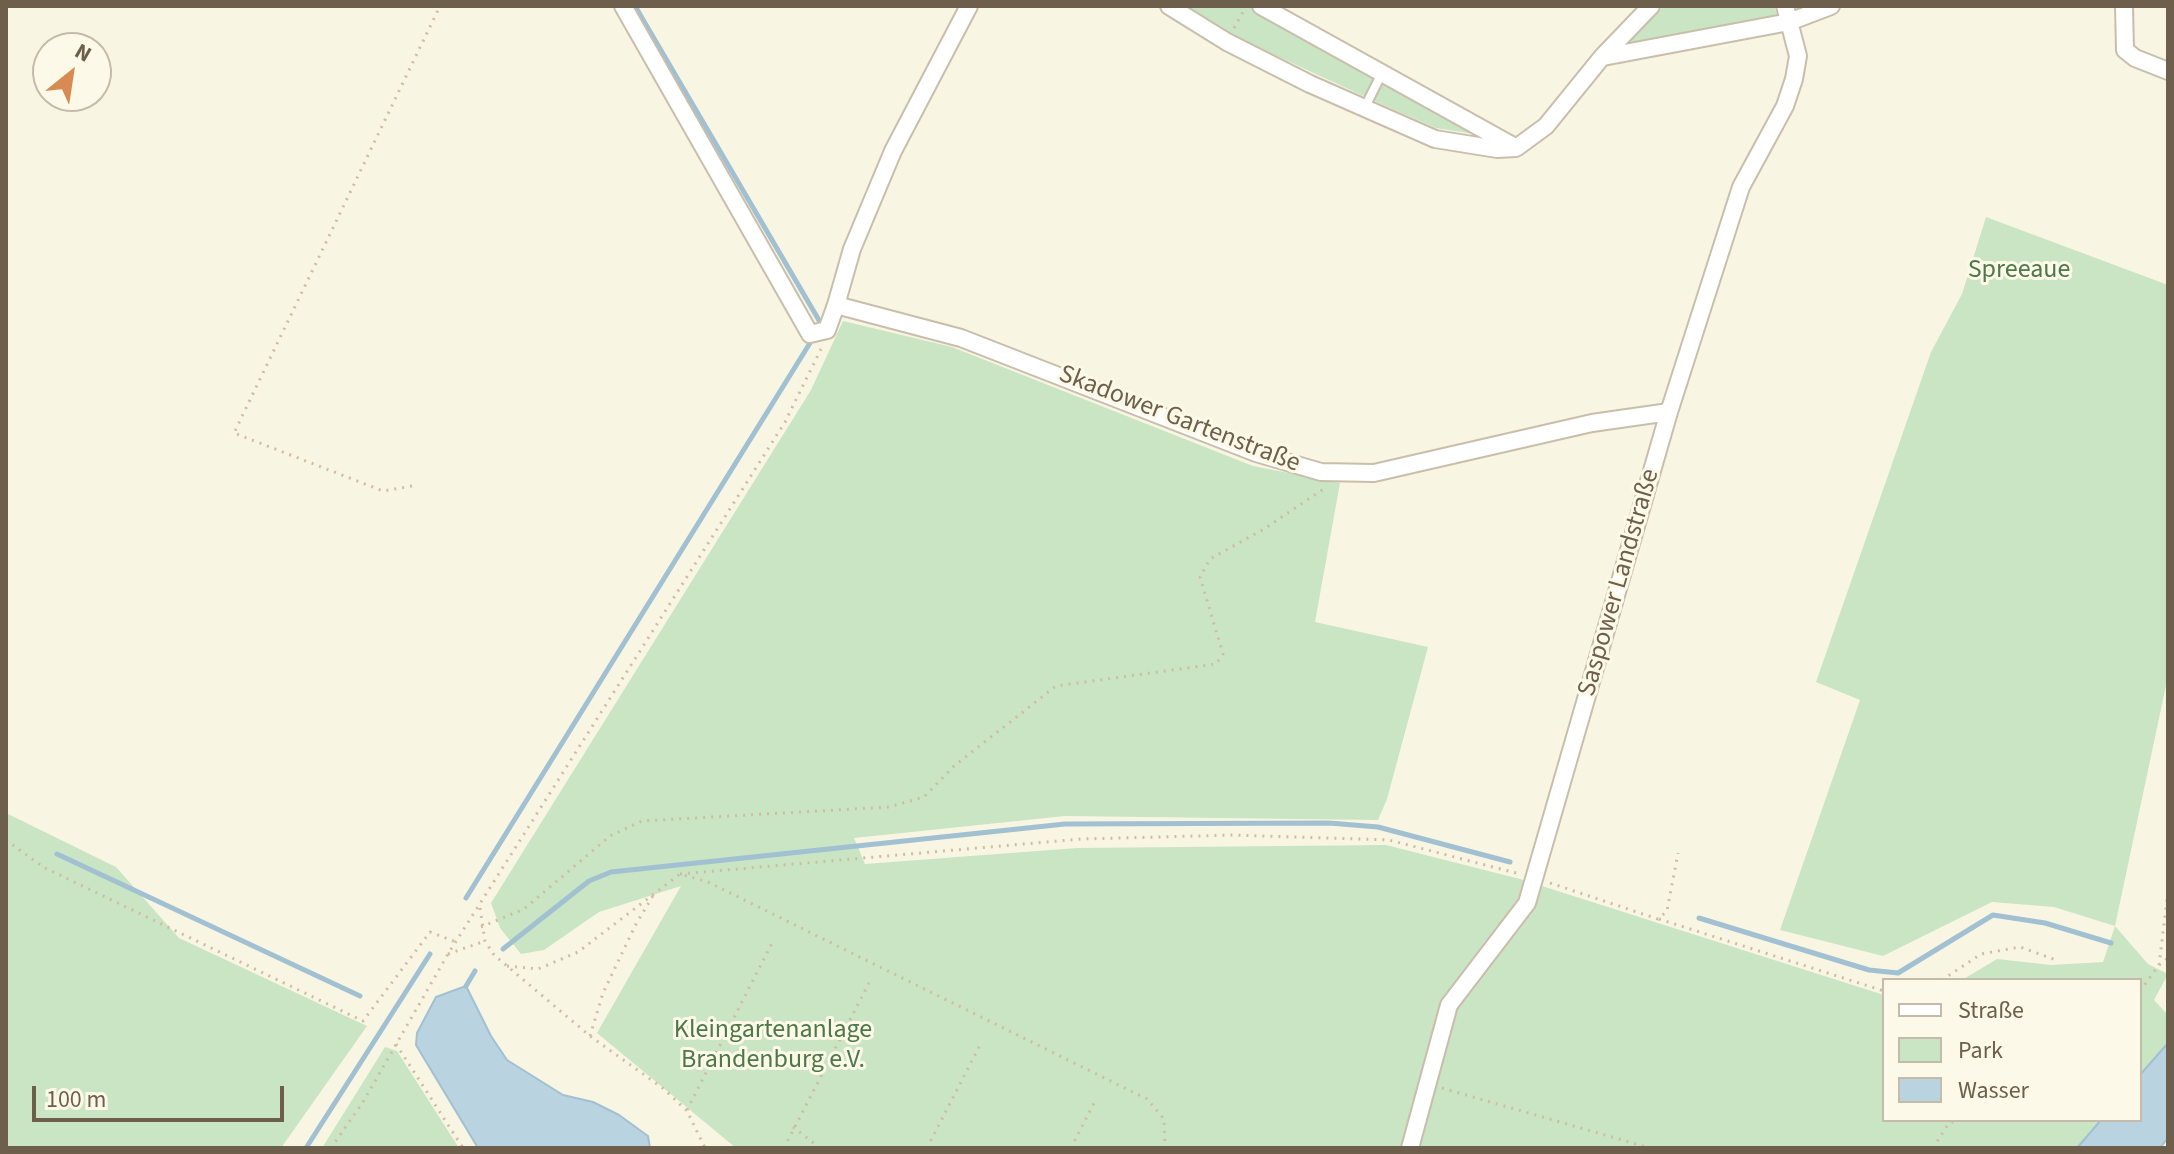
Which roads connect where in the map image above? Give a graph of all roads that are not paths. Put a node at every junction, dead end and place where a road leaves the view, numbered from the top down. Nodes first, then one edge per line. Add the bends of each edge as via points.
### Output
1 (623, 6) edge
2 (969, 6) edge
3 (1169, 6) edge
4 (1261, 6) edge
5 (1651, 6) edge
6 (1831, 6) edge
7 (2124, 6) edge
8 (1787, 14) edge
9 (1602, 57) junction
10 (2168, 71) edge
11 (1383, 73) junction
12 (1365, 107) junction
13 (1516, 148) junction
14 (836, 305) junction
15 (1669, 412) junction
16 (1410, 1148) edge

1 - 14 street via 810,334 827,330
2 - 14 street via 893,151 852,249
3 - 12 street via 1227,42
4 - 11 street
5 - 9 street
6 - 8 street
7 - 10 street via 2125,50
8 - 9 street
8 - 15 street, Saspower Landstraße via 1798,56 1790,93 1741,187
9 - 13 street via 1546,126
11 - 12 lane
11 - 13 street
12 - 13 street via 1435,139 1476,148
14 - 15 street, Skadower Gartenstraße via 961,338 1256,453 1321,472 1374,473 1592,423
15 - 16 street, Saspower Landstraße via 1527,903 1449,1005

